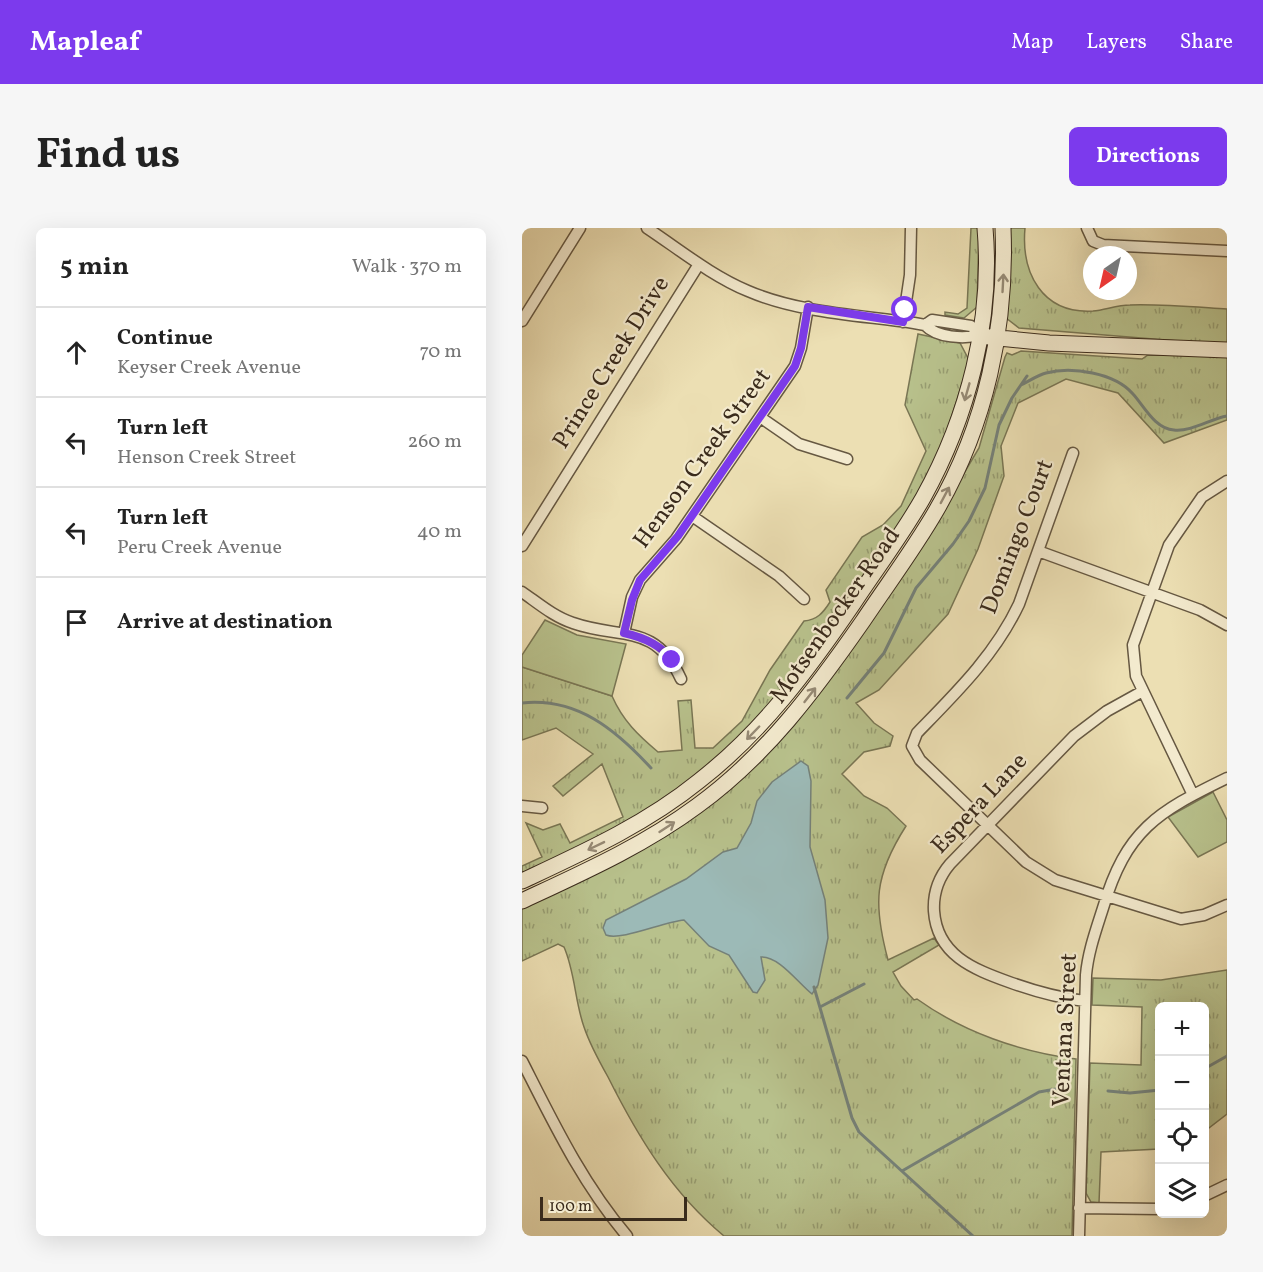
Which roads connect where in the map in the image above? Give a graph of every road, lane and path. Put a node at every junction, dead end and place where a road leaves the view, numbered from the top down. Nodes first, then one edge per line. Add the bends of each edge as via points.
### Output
1 (580, 228) edge
2 (647, 228) edge
3 (911, 228) edge
4 (985, 228) edge
5 (1003, 228) edge
6 (1087, 228) edge
7 (1227, 251) edge
8 (699, 264) junction
9 (808, 307) junction
10 (522, 321) edge
11 (903, 322) junction
12 (980, 335) junction
13 (998, 338) junction
14 (1227, 350) edge
15 (760, 417) junction
16 (1073, 453) dead end
17 (847, 459) dead end
18 (1227, 481) edge
19 (692, 516) junction
20 (522, 546) edge
21 (1038, 551) junction
22 (522, 592) edge
23 (1150, 592) junction
24 (804, 599) dead end
25 (1227, 625) edge
26 (624, 633) junction
27 (681, 679) dead end
28 (1143, 691) junction
29 (1227, 778) edge
30 (1193, 795) junction
31 (522, 806) edge
32 (542, 808) dead end
33 (987, 825) junction
34 (522, 881) edge
35 (1106, 897) junction
36 (522, 902) edge
37 (1227, 905) edge
38 (1085, 1001) junction
39 (522, 1060) edge
40 (527, 1081) edge
41 (1227, 1185) edge
42 (1209, 1194) edge
43 (1079, 1209) junction
44 (1155, 1209) edge
45 (627, 1236) edge
46 (1079, 1236) edge

1 - 10 street
2 - 8 street
3 - 11 street
4 - 12 main road, Motsenbocker Road
13 -> 5 main road, Motsenbocker Road via 1004,276
6 - 7 street via 1090,244
8 - 9 street via 751,292
8 - 20 street, Prince Creek Drive
9 - 11 street
9 - 15 street, Henson Creek Street via 798,361
11 - 12 street via 925,325 932,332 969,338
12 - 13 main road
12 -> 34 main road, Motsenbocker Road via 958,422 930,484 905,527 786,697 735,751 676,799 610,839
13 - 14 main road
36 -> 13 main road, Motsenbocker Road via 613,858 674,822 738,773 789,721 847,643 944,498 978,418
15 - 17 street via 799,444
15 - 19 street, Henson Creek Street
16 - 21 street, Domingo Court
18 - 23 street via 1202,497 1177,531
19 - 24 street via 780,576
19 - 26 street, Henson Creek Street via 639,583
21 - 23 street
21 - 33 street, Domingo Court via 1016,610 998,642 969,680 907,746
22 - 26 street via 570,622
23 - 25 street via 1200,610
23 - 28 street via 1132,651
26 - 27 street via 665,652
28 - 30 street
28 - 33 street, Espera Lane via 1074,736
29 - 30 street, Ventana Street
30 - 35 street, Ventana Street via 1164,812 1136,837 1120,861
31 - 32 street
33 - 35 street via 1042,874
33 - 38 street, Espera Lane via 940,880 934,907 942,939 959,960 978,971 1043,994
35 - 37 street via 1181,919
35 - 38 street, Ventana Street via 1088,959
38 - 43 street, Ventana Street
39 - 40 street
40 - 45 street via 574,1163
41 - 42 street
43 - 44 street
43 - 46 street, Ventana Street

